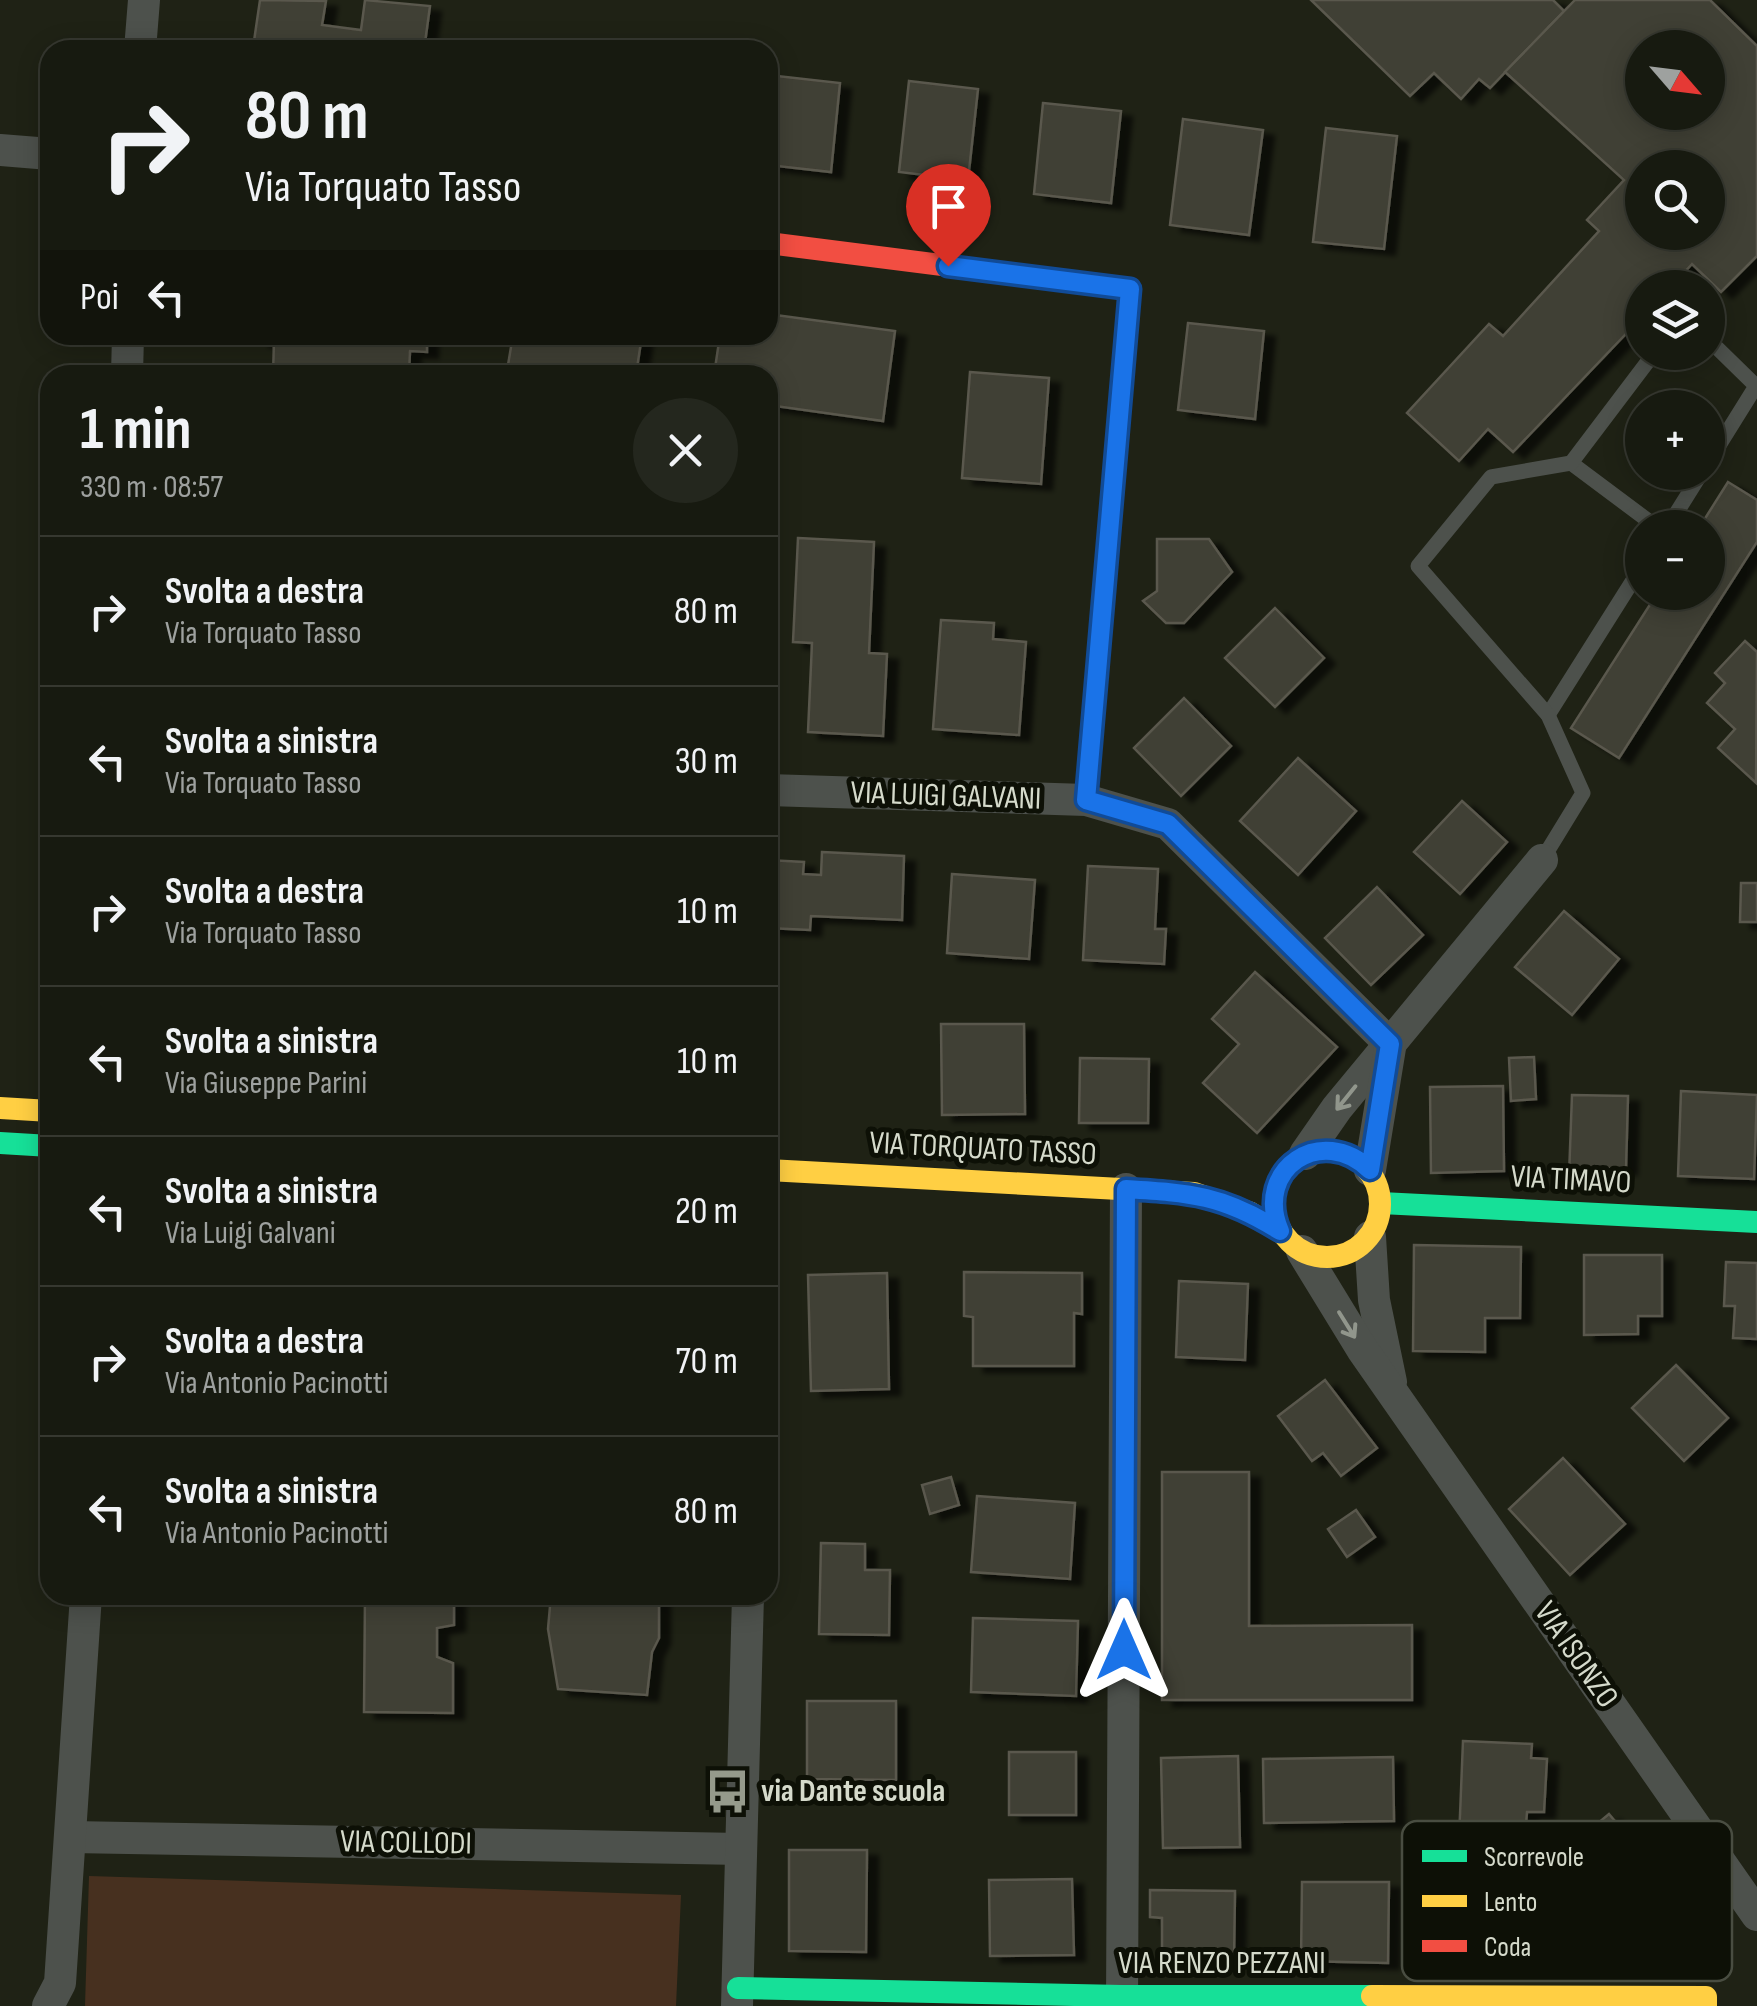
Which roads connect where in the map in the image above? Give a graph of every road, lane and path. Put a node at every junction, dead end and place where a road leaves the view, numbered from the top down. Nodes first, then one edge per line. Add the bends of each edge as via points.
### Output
1 (144, 0) edge
2 (141, 40) edge
3 (0, 150) edge
4 (40, 153) edge
5 (778, 244) edge
6 (1725, 356) edge
7 (1641, 370) edge
8 (1725, 436) edge
9 (1571, 463) junction
10 (1634, 510) edge
11 (1625, 593) edge
12 (1548, 715) junction
13 (778, 790) edge
14 (1086, 800) junction
15 (1542, 860) joint
16 (1390, 1044) junction
17 (0, 1108) edge
18 (40, 1110) edge
19 (0, 1143) edge
20 (40, 1145) edge
21 (1297, 1159) junction
22 (1370, 1170) junction
23 (778, 1171) edge
24 (1258, 1174) dead end
25 (1226, 1184) dead end
26 (1126, 1189) junction
27 (1194, 1193) junction
28 (1381, 1203) junction
29 (1757, 1222) edge
30 (1370, 1237) junction
31 (1291, 1241) junction
32 (1394, 1396) junction
33 (85, 1605) edge
34 (748, 1605) edge
35 (1696, 1821) edge
36 (71, 1837) junction
37 (741, 1849) junction
38 (1732, 1871) edge
39 (1751, 1898) edge
40 (738, 1997) edge
41 (1423, 2000) edge
42 (1122, 2001) edge
43 (1706, 2002) edge
44 (48, 2006) edge

1 - 2 street
3 - 4 street
5 - 14 street via 1130,289
6 - 8 lane via 1756,386
7 - 9 lane
9 - 10 lane
9 - 12 lane via 1491,477 1418,566
11 - 12 lane
12 - 15 lane via 1583,793
13 - 14 street, VIA LUIGI GALVANI
14 - 16 street, VIA LUIGI GALVANI via 1168,824
15 - 16 street
16 -> 21 street
16 - 22 street
17 - 18 street
19 - 20 street
21 - 22 street via 1330,1149
21 - 24 street
21 - 31 street via 1273,1197 1274,1219
22 - 28 street
23 - 26 street, VIA TORQUATO TASSO
25 - 27 street, VIA TORQUATO TASSO
26 - 27 street, VIA TORQUATO TASSO
26 - 42 street
27 - 31 street, VIA TORQUATO TASSO via 1252,1213
28 - 29 street, VIA TIMAVO
28 - 30 street
30 - 31 street, VIA TORQUATO TASSO via 1352,1252 1326,1258
30 - 32 street, VIA ISONZO via 1374,1300
31 -> 32 street, VIA ISONZO
32 - 35 street, VIA ISONZO
33 - 36 street
34 - 37 street
36 - 37 street, VIA COLLODI
36 - 44 street via 60,1983
37 - 40 street
38 - 39 street, VIA ISONZO
40 - 42 street, VIA RENZO PEZZANI
41 - 42 street, VIA RENZO PEZZANI
41 - 43 street, VIA RENZO PEZZANI

